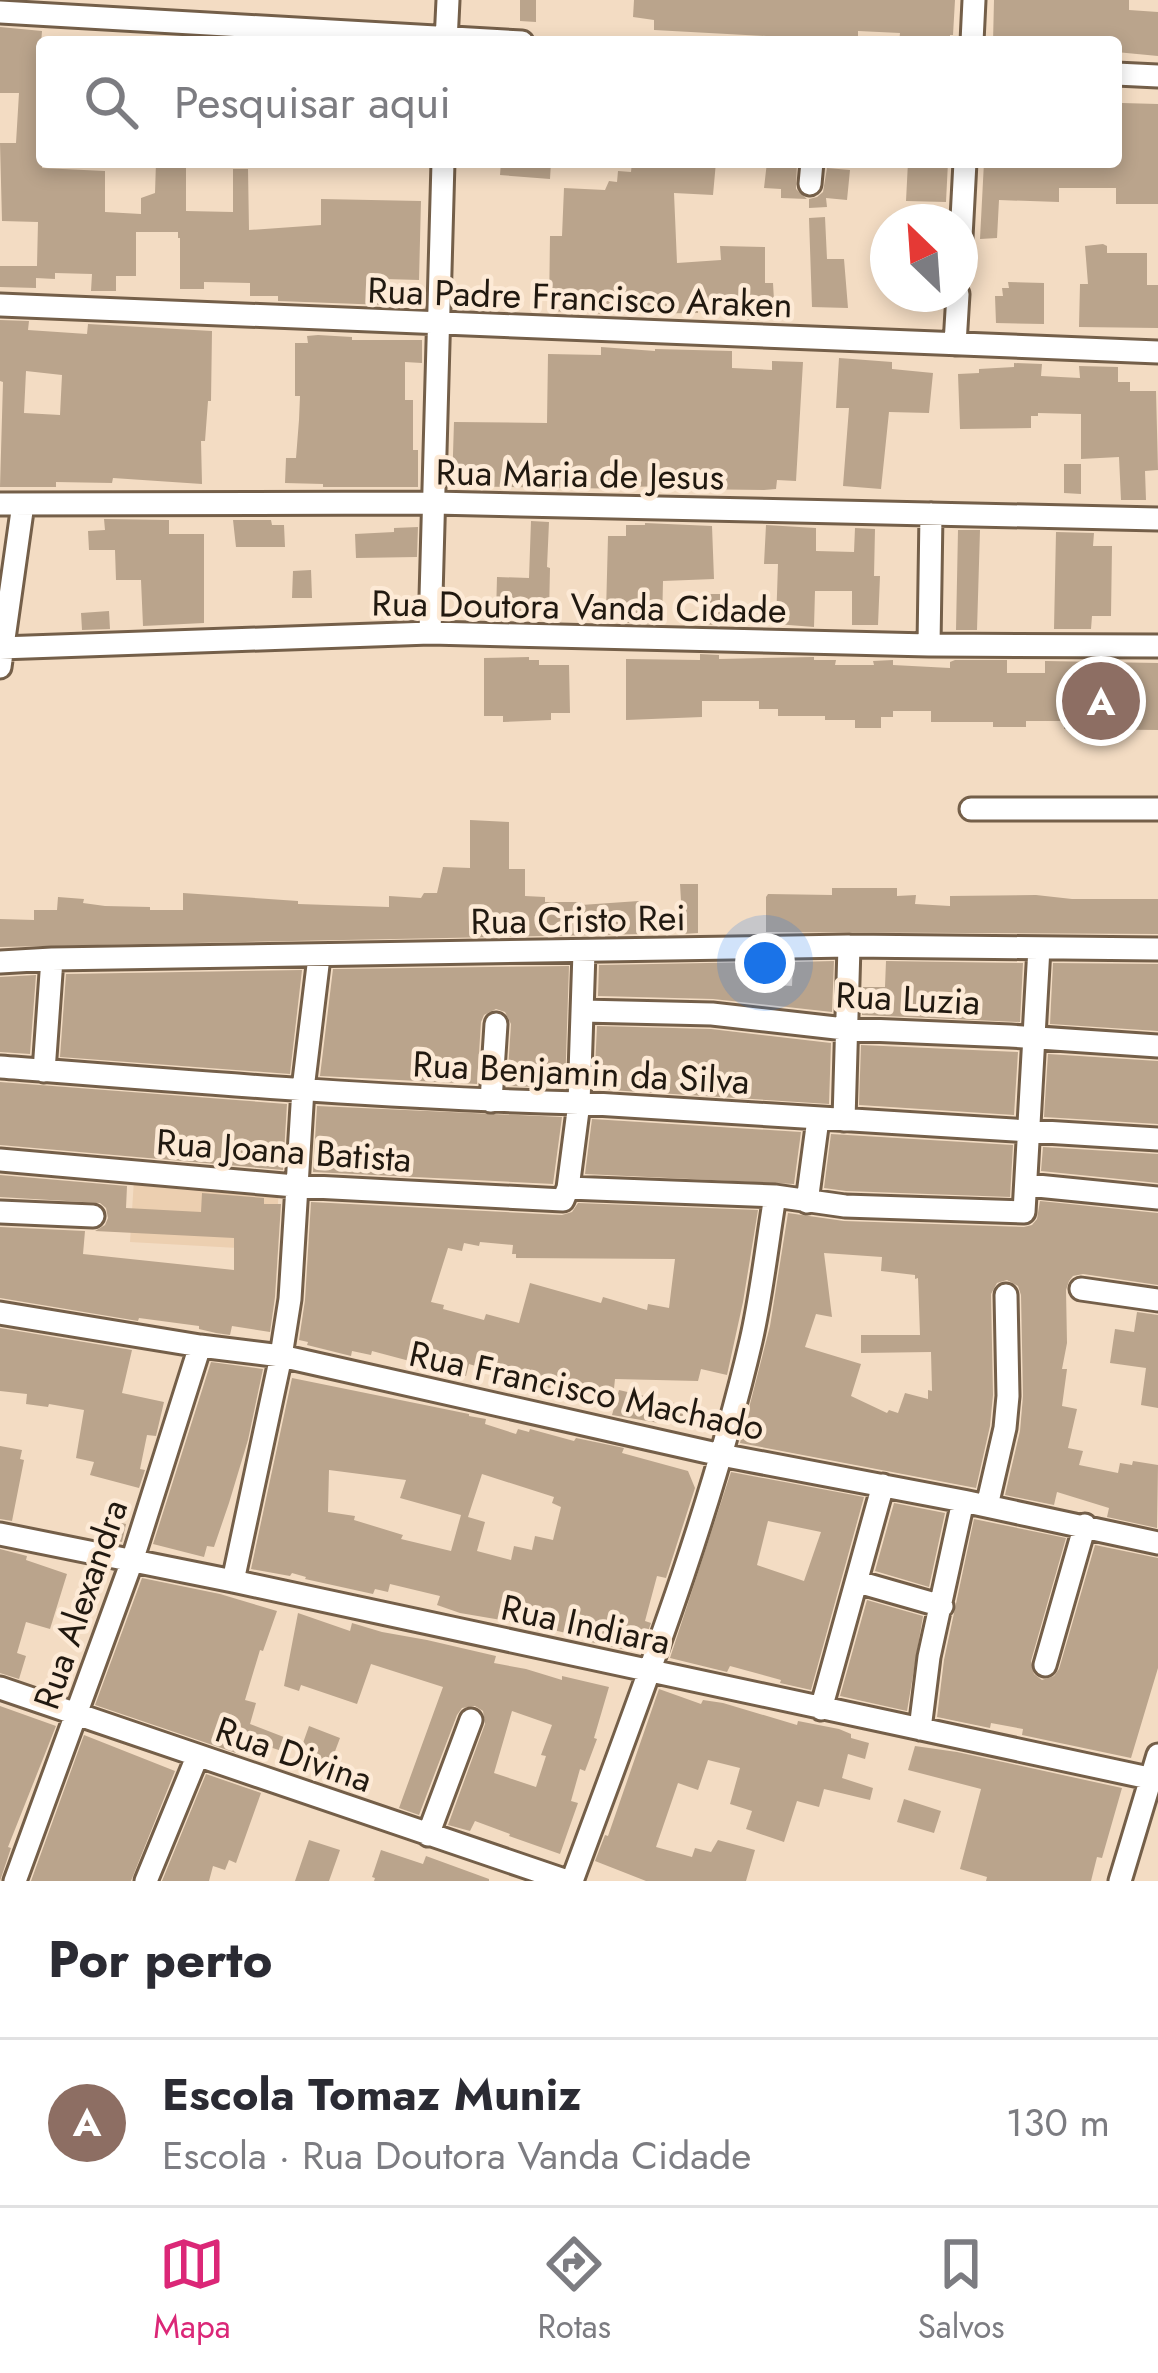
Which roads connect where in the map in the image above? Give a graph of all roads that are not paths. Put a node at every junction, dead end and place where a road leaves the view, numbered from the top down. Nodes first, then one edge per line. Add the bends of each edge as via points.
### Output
1 (448, 0) edge
2 (974, 0) edge
3 (0, 12) edge
4 (382, 36) edge
5 (446, 36) edge
6 (972, 36) edge
7 (1122, 74) edge
8 (1158, 76) edge
9 (443, 168) edge
10 (965, 168) edge
11 (963, 204) edge
12 (0, 305) edge
13 (957, 312) edge
14 (440, 325) junction
15 (955, 344) junction
16 (1158, 352) edge
17 (434, 503) junction
18 (0, 504) edge
19 (23, 504) junction
20 (931, 514) junction
21 (1158, 519) edge
22 (430, 633) junction
23 (929, 645) junction
24 (1158, 646) edge
25 (1, 654) edge
26 (971, 808) dead end
27 (1158, 809) edge
28 (849, 946) junction
29 (1039, 948) junction
30 (1158, 949) edge
31 (584, 952) junction
32 (319, 956) junction
33 (52, 959) junction
34 (0, 962) edge
35 (582, 1011) junction
36 (496, 1024) dead end
37 (845, 1030) junction
38 (1033, 1038) junction
39 (1158, 1046) edge
40 (0, 1067) edge
41 (44, 1071) junction
42 (303, 1089) junction
43 (491, 1101) junction
44 (580, 1103) junction
45 (818, 1119) junction
46 (844, 1120) junction
47 (1027, 1131) junction
48 (1158, 1139) edge
49 (0, 1160) edge
50 (1027, 1185) junction
51 (295, 1186) junction
52 (565, 1194) junction
53 (775, 1196) junction
54 (1158, 1198) edge
55 (807, 1202) junction
56 (0, 1212) edge
57 (93, 1216) dead end
58 (1081, 1288) dead end
59 (1006, 1295) dead end
60 (1158, 1300) edge
61 (0, 1312) edge
62 (200, 1346) junction
63 (281, 1356) junction
64 (721, 1455) junction
65 (883, 1485) junction
66 (963, 1501) junction
67 (987, 1506) junction
68 (1085, 1526) junction
69 (0, 1534) edge
70 (1158, 1543) edge
71 (131, 1562) junction
72 (233, 1581) junction
73 (858, 1582) junction
74 (942, 1606) junction
75 (1045, 1665) dead end
76 (649, 1671) junction
77 (0, 1688) edge
78 (821, 1709) junction
79 (77, 1714) junction
80 (471, 1720) dead end
81 (920, 1729) junction
82 (1158, 1755) edge
83 (196, 1756) junction
84 (1155, 1779) edge
85 (428, 1834) junction
86 (15, 1881) edge
87 (146, 1881) edge
88 (570, 1881) edge
89 (1120, 1881) edge

1 - 5 street
2 - 6 street
3 - 4 street
7 - 8 street
9 - 14 street
10 - 11 street
12 - 14 street, Rua Padre Francisco Araken
13 - 15 street
14 - 15 street, Rua Padre Francisco Araken
14 - 17 street
15 - 16 street, Rua Padre Francisco Araken
17 - 19 street, Rua Maria de Jesus
17 - 20 street, Rua Maria de Jesus
17 - 22 street
18 - 19 street, Rua Maria de Jesus
19 - 25 street
20 - 21 street, Rua Maria de Jesus
20 - 23 street
22 - 23 street, Rua Doutora Vanda Cidade
22 - 25 street, Rua Doutora Vanda Cidade
23 - 24 street, Rua Doutora Vanda Cidade
26 - 27 street
28 - 29 street, Rua Cristo Rei
28 - 31 street, Rua Cristo Rei
28 - 37 street
29 - 30 street, Rua Cristo Rei
29 - 38 street
31 - 32 street, Rua Cristo Rei
31 - 35 street
32 - 33 street, Rua Cristo Rei
32 - 42 street
33 - 34 street, Rua Cristo Rei
33 - 41 street
35 - 37 street, Rua Luzia via 712,1014
35 - 44 street
36 - 43 street
37 - 38 street, Rua Luzia
37 - 46 street
38 - 39 street, Rua Luzia
38 - 47 street
40 - 41 street, Rua Benjamin da Silva
41 - 42 street, Rua Benjamin da Silva
42 - 43 street, Rua Benjamin da Silva
42 - 51 street
43 - 44 street, Rua Benjamin da Silva
44 - 45 street, Rua Benjamin da Silva
44 - 52 street
45 - 46 street, Rua Benjamin da Silva
45 - 55 street
46 - 47 street, Rua Benjamin da Silva
47 - 48 street, Rua Benjamin da Silva
47 - 50 street
49 - 51 street, Rua Joana Batista
50 - 54 street
50 - 55 street, Rua Joana Batista via 1024,1212
51 - 52 street, Rua Joana Batista
51 - 63 street
52 - 53 street, Rua Joana Batista
53 - 55 street, Rua Joana Batista
53 - 64 street via 752,1337
56 - 57 street
58 - 60 street
59 - 67 street via 1008,1396
61 - 62 street, Rua Francisco Machado
62 - 63 street, Rua Francisco Machado
62 - 71 street, Rua Alexandra
63 - 64 street, Rua Francisco Machado
63 - 72 street
64 - 65 street, Rua Francisco Machado
64 - 76 street
65 - 66 street, Rua Francisco Machado
65 - 73 street
66 - 67 street, Rua Francisco Machado
66 - 74 street
67 - 68 street, Rua Francisco Machado
68 - 70 street, Rua Francisco Machado
68 - 75 street
69 - 71 street, Rua Indiara
71 - 72 street, Rua Indiara
71 - 79 street, Rua Alexandra
72 - 76 street, Rua Indiara
73 - 74 street
73 - 78 street
74 - 81 street
76 - 78 street, Rua Indiara
76 - 88 street
77 - 79 street, Rua Divina
78 - 81 street, Rua Indiara
79 - 83 street, Rua Divina
79 - 86 street, Rua Alexandra
80 - 85 street
81 - 84 street, Rua Indiara
82 - 84 street
83 - 85 street, Rua Divina
83 - 87 street
84 - 89 street
85 - 88 street, Rua Divina

